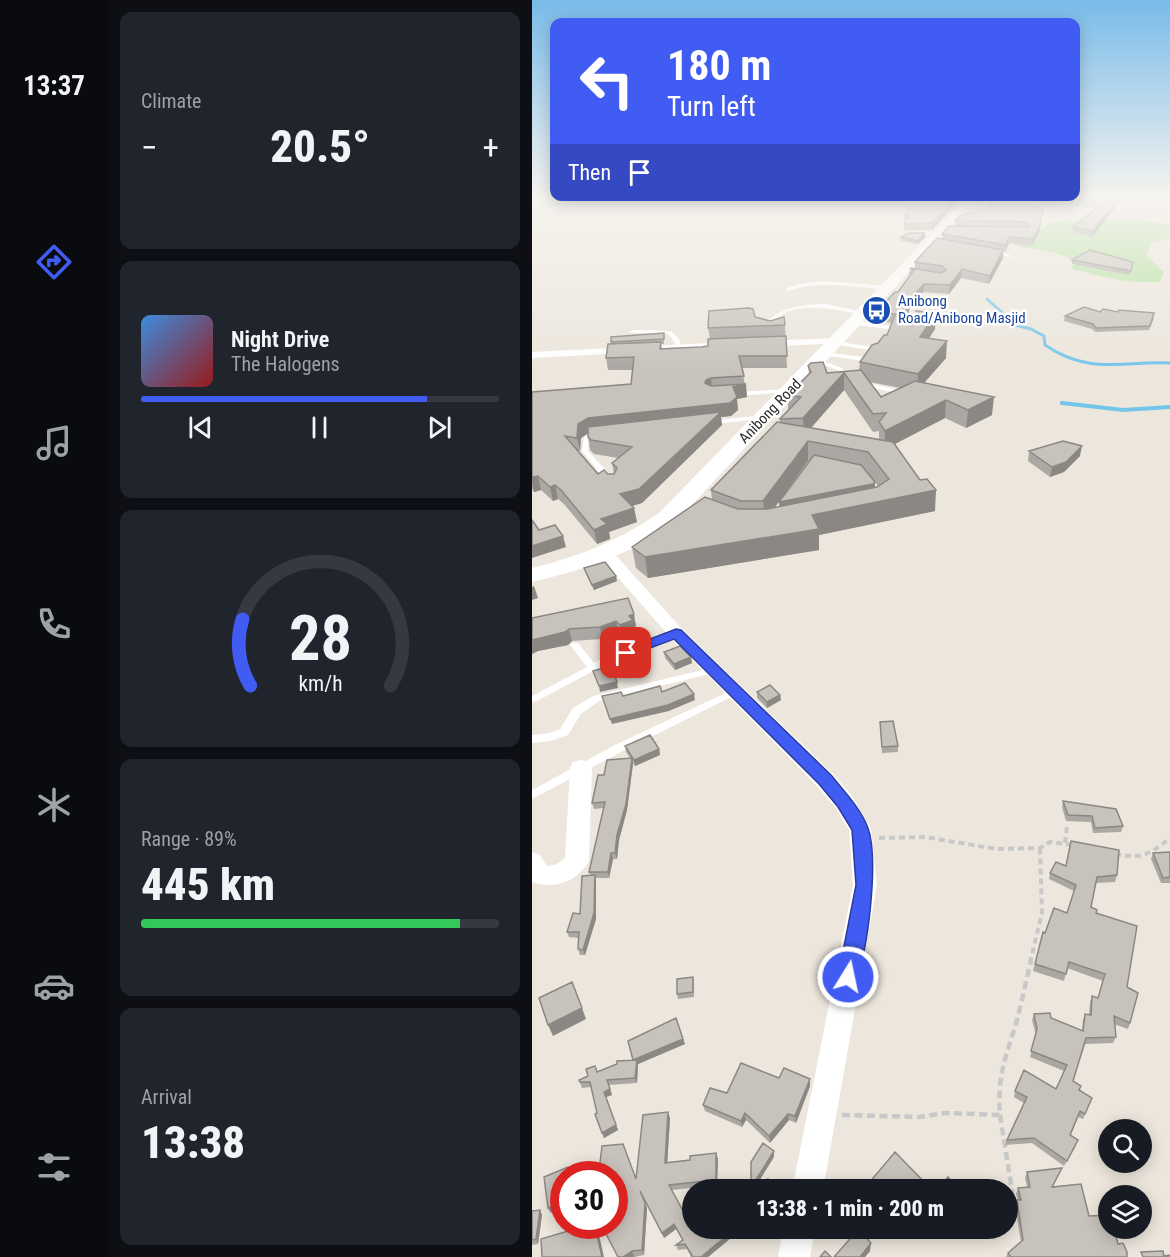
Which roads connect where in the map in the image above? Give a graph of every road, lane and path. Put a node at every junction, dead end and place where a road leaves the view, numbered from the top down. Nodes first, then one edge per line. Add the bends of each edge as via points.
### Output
1 (927, 254) edge
2 (998, 254) edge
3 (1011, 256) dead end
4 (852, 286) junction
5 (888, 288) junction
6 (788, 289) dead end
7 (842, 293) dead end
8 (859, 318) junction
9 (774, 327) edge
10 (913, 330) edge
11 (633, 332) dead end
12 (679, 347) junction
13 (828, 350) junction
14 (532, 355) edge
15 (789, 391) junction
16 (723, 395) edge
17 (915, 396) edge
18 (764, 417) junction
19 (702, 424) edge
20 (602, 434) edge
21 (614, 484) edge
22 (605, 553) junction
23 (532, 575) edge
24 (676, 633) junction
25 (575, 645) dead end
26 (592, 667) junction
27 (715, 670) junction
28 (736, 691) junction
29 (534, 699) dead end
30 (532, 739) edge
31 (582, 768) junction
32 (532, 795) edge
33 (1067, 826) dead end
34 (1170, 838) edge
35 (862, 839) junction
36 (1065, 843) junction
37 (1075, 846) edge
38 (1040, 848) junction
39 (1107, 853) edge
40 (532, 862) edge
41 (822, 1115) junction
42 (1000, 1115) junction
43 (809, 1179) edge
44 (1010, 1179) edge
45 (797, 1239) edge
46 (793, 1257) edge

1 - 5 main road, Anibong Road
2 - 3 lane
4 - 5 lane
4 - 6 lane via 825,282
4 - 7 lane
5 - 8 main road, Anibong Road
8 - 9 lane via 828,306 813,307 771,318 769,322
8 - 10 lane
8 - 13 main road, Anibong Road
11 - 12 lane via 669,333
12 - 13 street
12 - 14 street
13 - 13 lane via 864,359 874,358 879,350
13 - 15 main road, Anibong Road
13 - 17 lane via 848,381
15 - 16 lane
15 - 18 main road, Anibong Road
18 - 19 lane
18 - 22 main road, Anibong Road via 687,505 650,531
20 - 21 lane via 586,438 585,451
22 - 23 main road, Anibong Road
22 - 24 street
24 - 26 lane
24 - 27 street
25 - 26 lane
26 - 29 lane
27 - 28 street
27 - 30 lane via 596,698 577,711 564,732
28 - 31 lane
28 - 35 street via 844,802
31 - 32 lane
31 - 40 street via 577,861 571,868 546,876 540,875
33 - 36 path
34 - 39 path via 1139,859
35 - 38 path via 925,837 997,849
35 - 41 street via 865,885
36 - 37 path
36 - 38 path via 1050,842
38 - 42 path via 1042,913 1017,1020 1002,1065 998,1089
41 - 42 path
41 - 43 street
42 - 44 path
45 - 46 street

